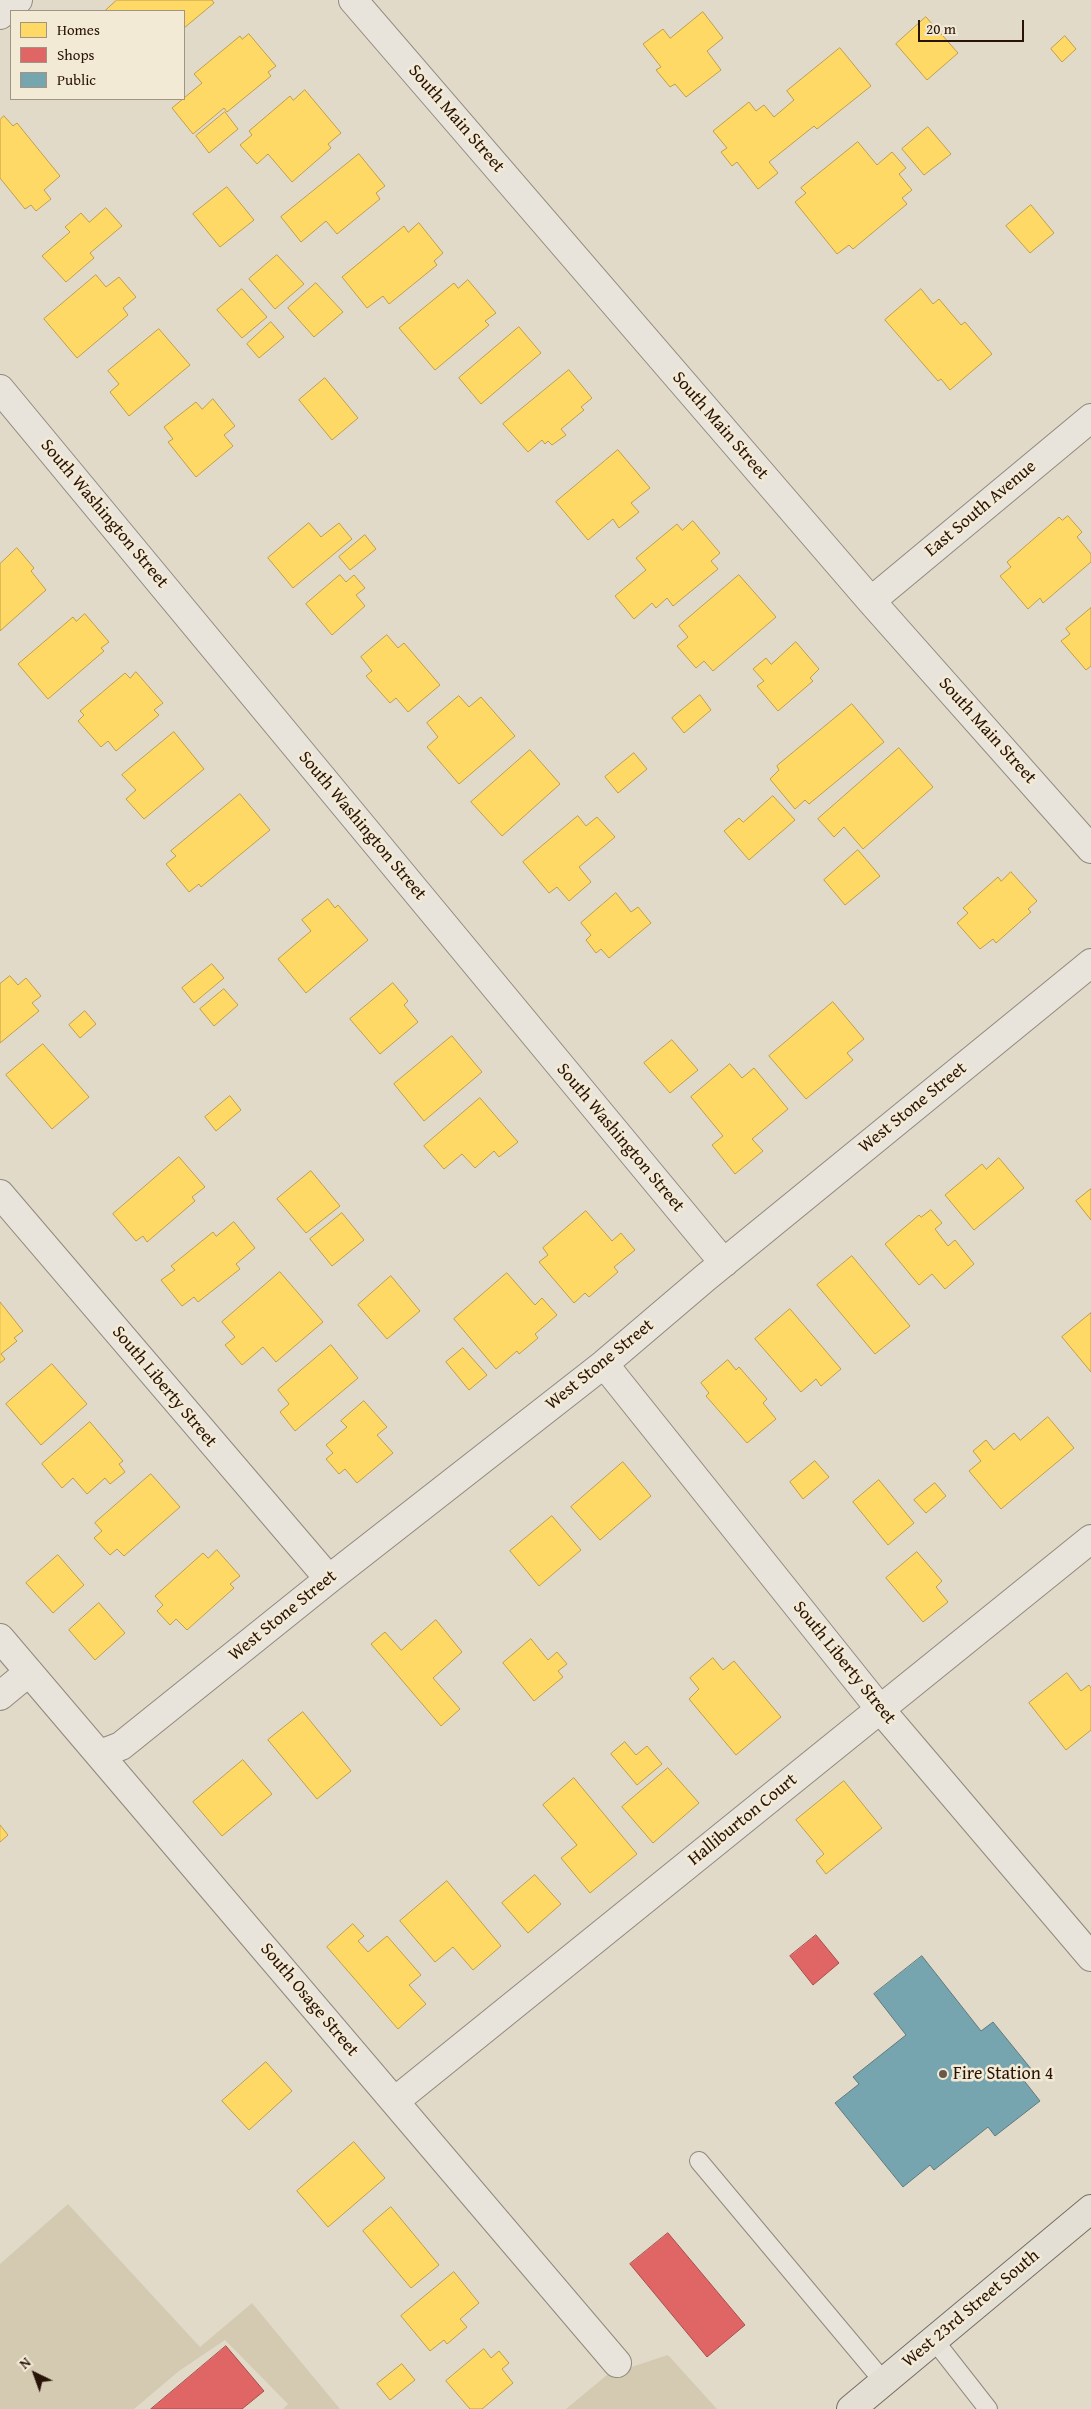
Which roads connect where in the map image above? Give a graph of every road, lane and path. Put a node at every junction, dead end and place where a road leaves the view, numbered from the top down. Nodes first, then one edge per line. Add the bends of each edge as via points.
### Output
1 (18, 0) edge
2 (353, 0) edge
3 (0, 15) edge
4 (0, 389) edge
5 (1091, 418) edge
6 (871, 601) junction
7 (1091, 849) edge
8 (1091, 963) edge
9 (0, 1194) edge
10 (724, 1263) junction
11 (604, 1364) junction
12 (1091, 1539) edge
13 (329, 1580) junction
14 (0, 1638) edge
15 (29, 1672) junction
16 (0, 1696) edge
17 (880, 1709) junction
18 (100, 1754) junction
19 (1091, 1957) edge
20 (395, 2102) junction
21 (699, 2161) dead end
22 (1091, 2209) edge
23 (934, 2340) junction
24 (617, 2363) dead end
25 (884, 2382) junction
26 (852, 2409) edge
27 (988, 2409) edge

1 - 3 street
2 - 6 street, South Main Street
4 - 10 street, South Washington Street
5 - 6 street, East South Avenue
6 - 7 street, South Main Street
8 - 10 street, West Stone Street
9 - 13 street, South Liberty Street
10 - 11 street, West Stone Street
11 - 13 street, West Stone Street
11 - 17 street, South Liberty Street
12 - 17 street, Halliburton Court
13 - 18 street, West Stone Street via 121,1746
14 - 15 street, South Osage Street
15 - 16 street
15 - 18 street, South Osage Street
17 - 19 street, South Liberty Street
17 - 20 street, Halliburton Court
18 - 20 street, South Osage Street
20 - 24 street, South Osage Street
21 - 25 lane
22 - 23 main road, West 23rd Street South
23 - 25 main road, West 23rd Street South
23 - 27 lane
25 - 26 main road, West 23rd Street South

